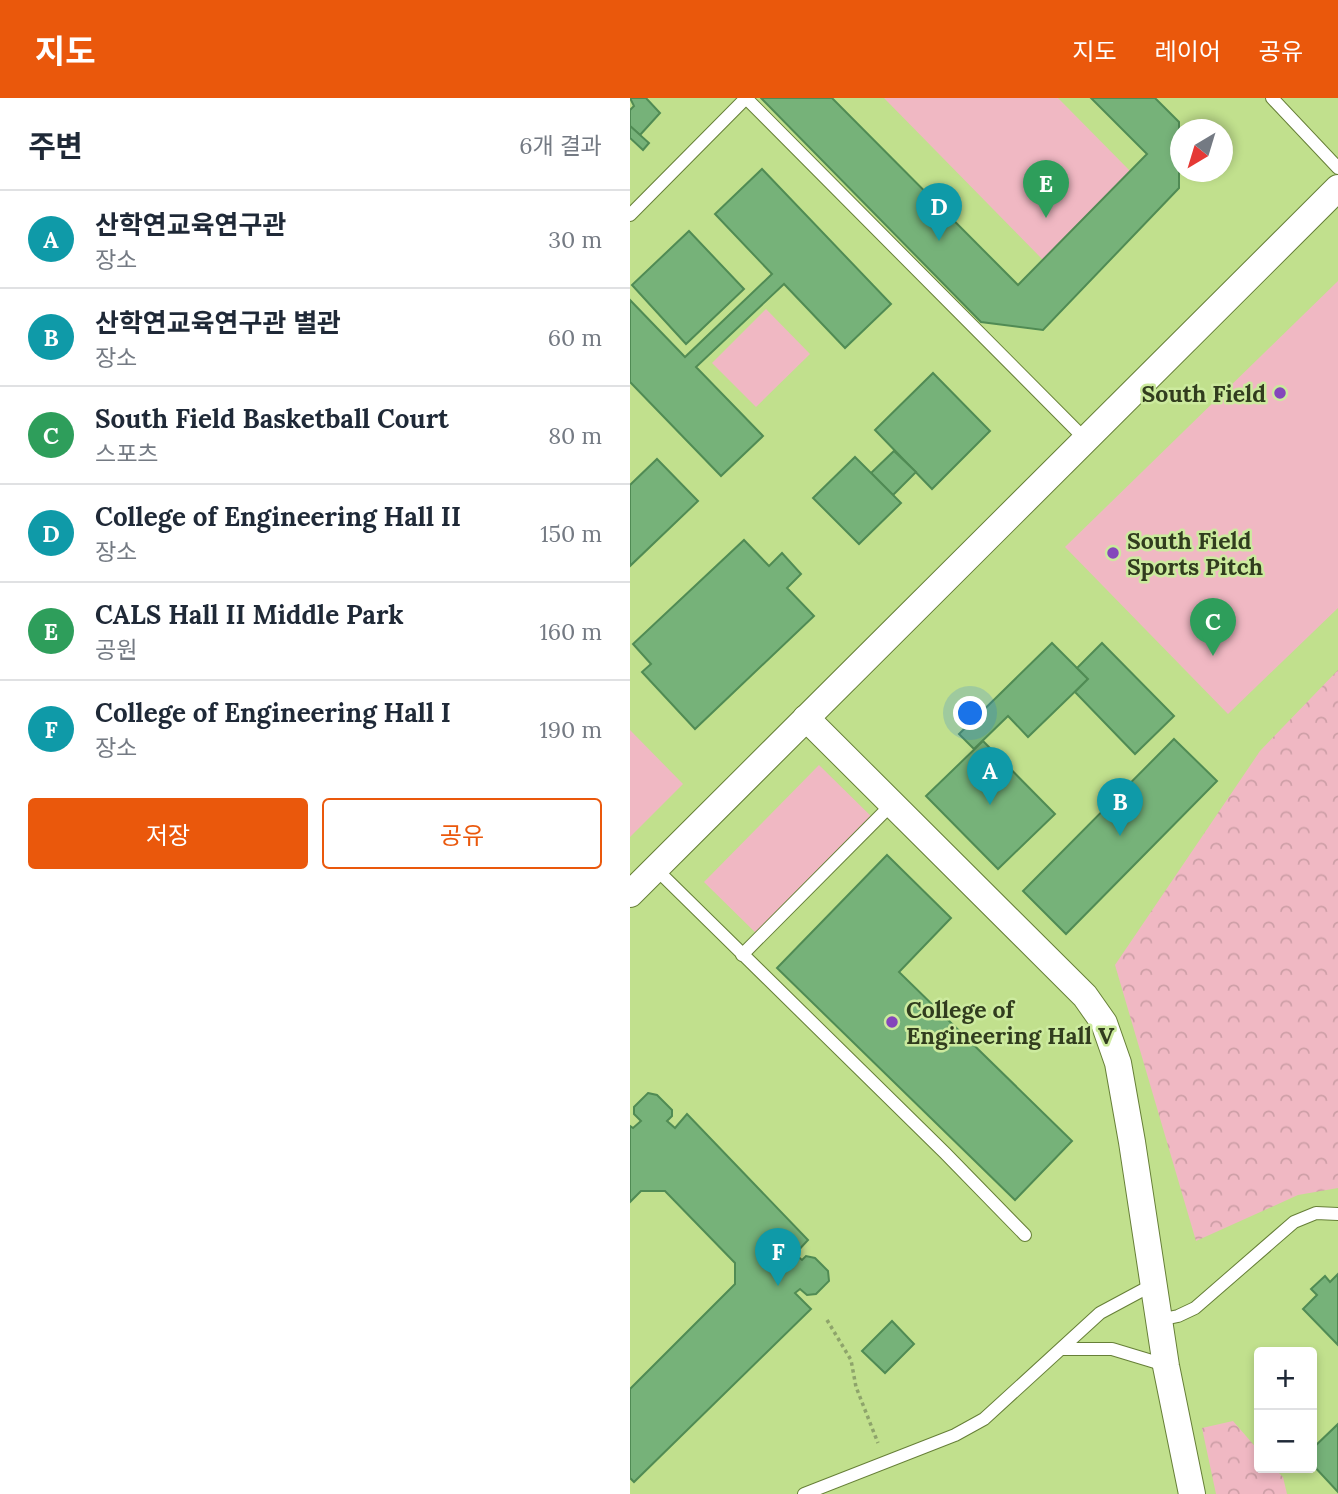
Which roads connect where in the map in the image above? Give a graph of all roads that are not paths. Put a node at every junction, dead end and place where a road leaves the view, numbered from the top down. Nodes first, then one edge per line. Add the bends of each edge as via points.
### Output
1 (746, 98) edge
2 (1272, 98) edge
3 (1338, 168) edge
4 (1336, 193) edge
5 (630, 215) edge
6 (1085, 439) junction
7 (806, 718) junction
8 (891, 805) junction
9 (656, 869) junction
10 (630, 894) edge
11 (742, 955) junction
12 (1338, 1214) edge
13 (1026, 1235) dead end
14 (1154, 1284) junction
15 (1159, 1320) junction
16 (1063, 1349) junction
17 (1166, 1366) junction
18 (804, 1494) edge
19 (1192, 1494) edge

1 - 5 lane
1 - 6 lane
2 - 3 lane
4 - 6 street
6 - 7 street
7 - 8 street
7 - 9 street
8 - 11 lane
8 - 14 street via 1084,996 1104,1023 1118,1063
9 - 10 street
9 - 11 lane
11 - 13 lane
12 - 15 lane via 1315,1213 1294,1222 1202,1303
14 - 15 street
14 - 16 lane via 1100,1313
15 - 17 street
16 - 17 lane via 1112,1349
16 - 18 lane via 994,1412 965,1431
17 - 19 street

